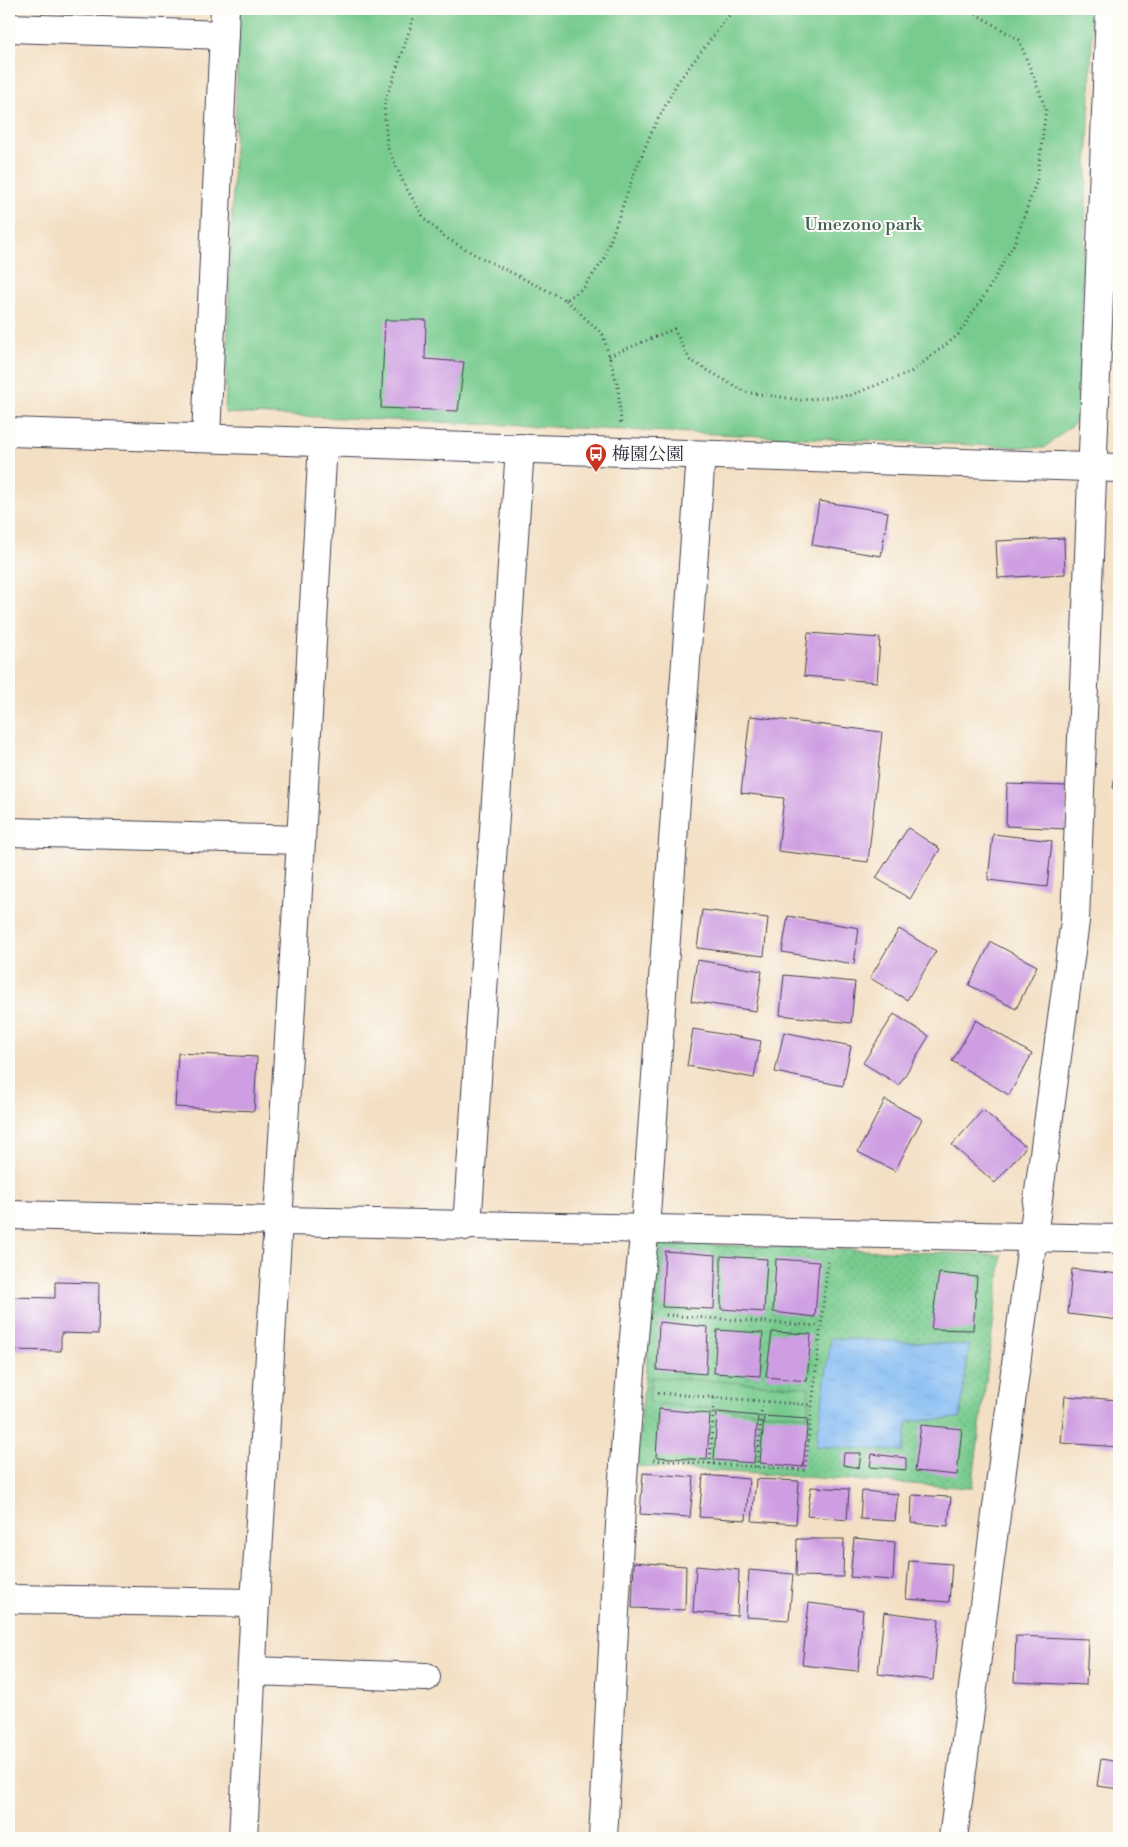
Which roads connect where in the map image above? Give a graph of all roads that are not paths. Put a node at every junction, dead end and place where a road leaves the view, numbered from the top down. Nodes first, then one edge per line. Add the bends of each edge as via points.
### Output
1 (226, 9) edge
2 (1110, 9) edge
3 (9, 28) edge
4 (224, 35) junction
5 (1114, 50) edge
6 (9, 432) edge
7 (206, 438) junction
8 (322, 442) junction
9 (520, 448) junction
10 (701, 454) junction
11 (1091, 467) junction
12 (1119, 468) edge
13 (9, 832) edge
14 (302, 840) junction
15 (9, 1215) edge
16 (278, 1221) junction
17 (467, 1226) junction
18 (645, 1228) junction
19 (1032, 1237) junction
20 (1119, 1239) edge
21 (9, 1599) edge
22 (255, 1603) junction
23 (252, 1671) junction
24 (426, 1677) dead end
25 (244, 1838) edge
26 (603, 1838) edge
27 (954, 1838) edge

1 - 4 street
2 - 5 street
3 - 4 street
4 - 7 street
5 - 11 street
6 - 7 street
7 - 8 street
8 - 9 street
8 - 14 street
9 - 10 street
9 - 17 street
10 - 11 street
10 - 18 street
11 - 12 street
11 - 19 street via 1075,921
13 - 14 street
14 - 16 street
15 - 16 street
16 - 17 street
16 - 22 street
17 - 18 street
18 - 19 street
18 - 26 street via 624,1458
19 - 20 street
19 - 27 street
21 - 22 street
22 - 23 street
23 - 24 street
23 - 25 street

